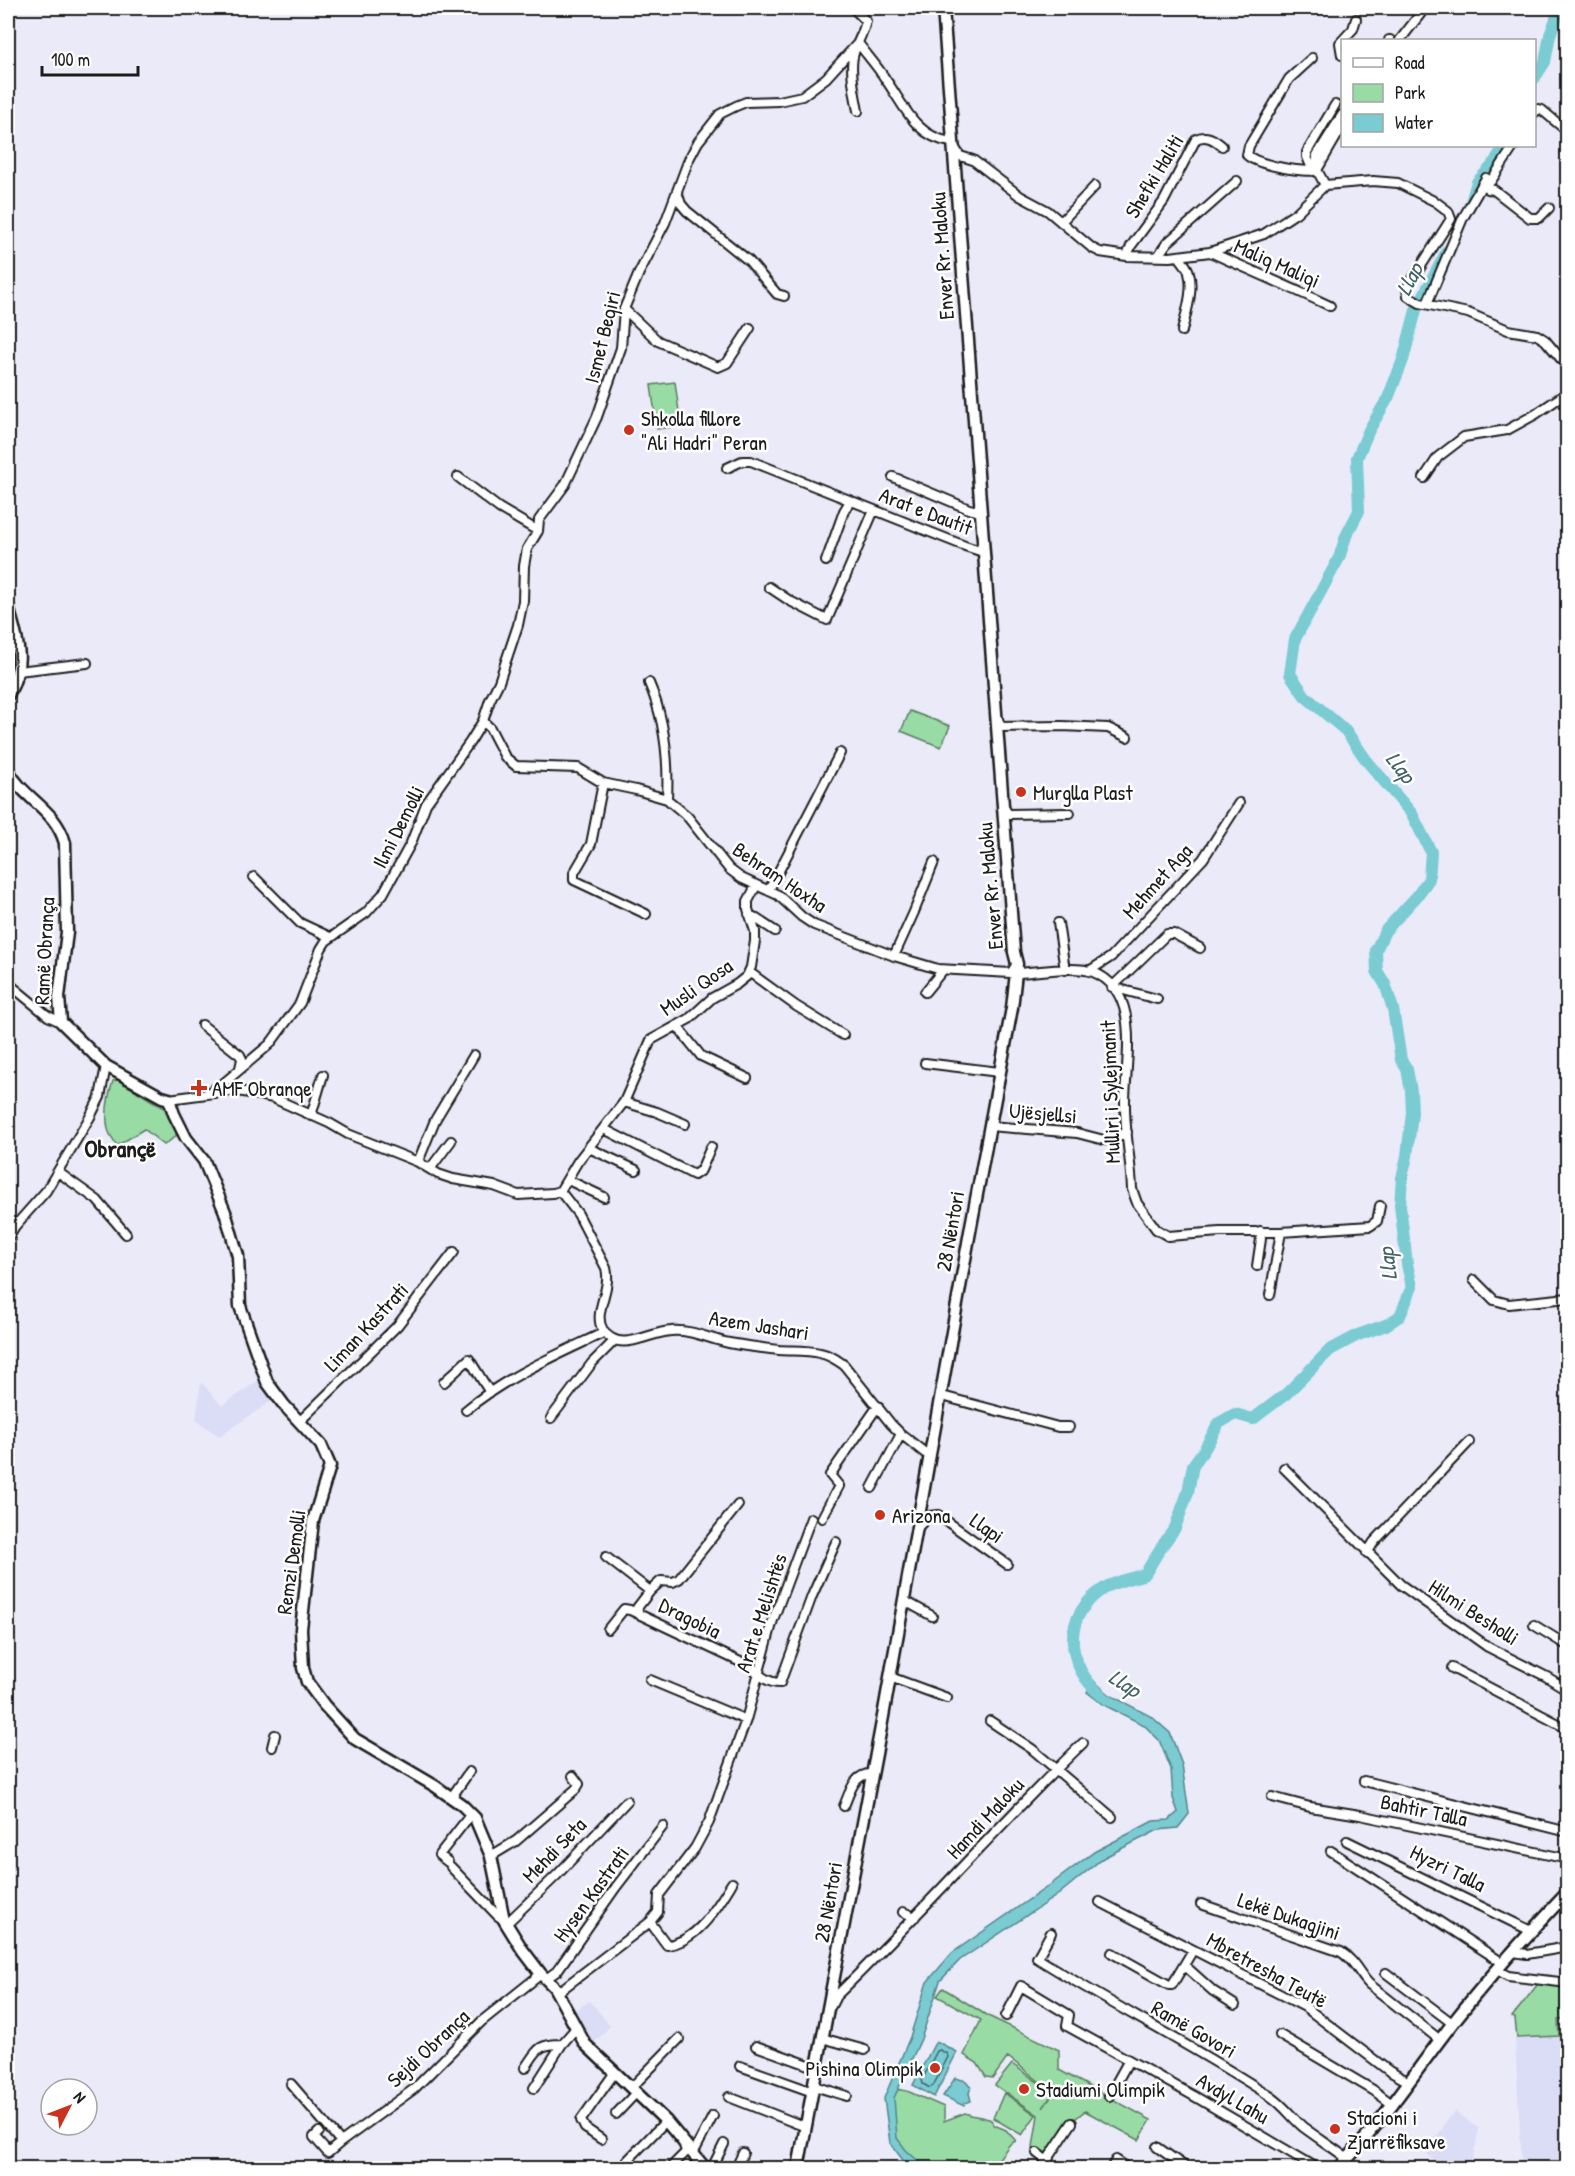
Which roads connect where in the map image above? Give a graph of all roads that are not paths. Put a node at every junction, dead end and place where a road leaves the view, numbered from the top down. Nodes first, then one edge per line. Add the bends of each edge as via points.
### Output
1 (853, 8) edge
2 (943, 8) edge
3 (1425, 8) edge
4 (1356, 19) dead end
5 (1344, 39) edge
6 (1401, 39) edge
7 (858, 43) junction
8 (1312, 58) dead end
9 (1335, 105) dead end
10 (858, 111) dead end
11 (1536, 111) edge
12 (1341, 117) edge
13 (1341, 129) edge
14 (1568, 132) edge
15 (952, 133) junction
16 (1222, 146) dead end
17 (954, 147) junction
18 (1513, 147) edge
19 (1315, 171) junction
20 (1486, 178) junction
21 (1237, 181) dead end
22 (1325, 185) junction
23 (1095, 186) dead end
24 (677, 192) junction
25 (1549, 208) dead end
26 (1061, 222) junction
27 (1210, 252) junction
28 (1127, 256) junction
29 (1158, 256) junction
30 (1179, 256) junction
31 (783, 296) dead end
32 (1424, 304) junction
33 (1330, 306) dead end
34 (624, 309) junction
35 (750, 328) dead end
36 (1182, 331) dead end
37 (1568, 366) edge
38 (1568, 392) edge
39 (727, 468) dead end
40 (458, 477) dead end
41 (893, 477) dead end
42 (1424, 478) dead end
43 (850, 501) junction
44 (981, 502) junction
45 (874, 510) junction
46 (539, 520) joint
47 (538, 531) junction
48 (983, 542) junction
49 (826, 561) dead end
50 (769, 587) dead end
51 (8, 606) edge
52 (87, 663) dead end
53 (18, 671) junction
54 (649, 683) dead end
55 (8, 695) edge
56 (998, 718) junction
57 (483, 721) junction
58 (1127, 737) dead end
59 (840, 753) dead end
60 (8, 770) edge
61 (603, 783) junction
62 (667, 799) junction
63 (1239, 803) dead end
64 (1003, 805) junction
65 (1070, 813) dead end
66 (933, 862) dead end
67 (254, 877) dead end
68 (756, 886) junction
69 (769, 890) junction
70 (646, 914) dead end
71 (749, 914) junction
72 (1058, 923) dead end
73 (775, 931) dead end
74 (330, 937) junction
75 (1200, 948) dead end
76 (894, 957) junction
77 (1017, 964) junction
78 (943, 970) junction
79 (1065, 970) junction
80 (1089, 971) junction
81 (749, 972) junction
82 (8, 983) edge
83 (1112, 987) junction
84 (925, 992) dead end
85 (1157, 999) dead end
86 (61, 1022) junction
87 (202, 1025) dead end
88 (677, 1026) junction
89 (843, 1035) dead end
90 (474, 1055) dead end
91 (926, 1063) dead end
92 (106, 1066) junction
93 (240, 1068) junction
94 (999, 1072) junction
95 (323, 1075) dead end
96 (747, 1078) dead end
97 (206, 1094) junction
98 (169, 1099) junction
99 (622, 1105) junction
100 (311, 1116) junction
101 (685, 1124) dead end
102 (989, 1126) junction
103 (604, 1129) junction
104 (1127, 1132) junction
105 (451, 1140) dead end
106 (711, 1147) dead end
107 (589, 1148) junction
108 (418, 1162) junction
109 (430, 1168) junction
110 (636, 1170) dead end
111 (58, 1172) junction
112 (568, 1180) junction
113 (560, 1191) junction
114 (604, 1197) dead end
115 (1380, 1206) dead end
116 (1260, 1231) junction
117 (1281, 1232) junction
118 (126, 1234) dead end
119 (8, 1238) edge
120 (454, 1252) dead end
121 (1257, 1266) dead end
122 (1474, 1280) dead end
123 (1270, 1295) dead end
124 (1568, 1298) edge
125 (605, 1332) junction
126 (615, 1341) junction
127 (444, 1382) dead end
128 (489, 1391) junction
129 (942, 1396) junction
130 (878, 1406) junction
131 (466, 1410) dead end
132 (551, 1418) dead end
133 (299, 1422) junction
134 (1069, 1427) dead end
135 (901, 1434) junction
136 (1469, 1443) dead end
137 (930, 1455) junction
138 (1284, 1468) dead end
139 (872, 1488) dead end
140 (738, 1505) dead end
141 (811, 1518) dead end
142 (822, 1518) dead end
143 (918, 1527) junction
144 (836, 1542) dead end
145 (1367, 1553) junction
146 (606, 1557) dead end
147 (1007, 1564) dead end
148 (650, 1591) junction
149 (903, 1600) junction
150 (639, 1614) junction
151 (932, 1616) dead end
152 (1534, 1625) dead end
153 (608, 1629) dead end
154 (1568, 1646) edge
155 (1452, 1668) dead end
156 (759, 1677) junction
157 (890, 1677) junction
158 (650, 1680) dead end
159 (1568, 1690) edge
160 (947, 1698) dead end
161 (746, 1720) junction
162 (990, 1721) dead end
163 (1568, 1729) edge
164 (275, 1735) dead end
165 (1083, 1743) dead end
166 (272, 1747) dead end
167 (1056, 1769) junction
168 (469, 1772) dead end
169 (872, 1774) junction
170 (573, 1776) dead end
171 (1364, 1780) dead end
172 (1272, 1797) dead end
173 (451, 1798) junction
174 (627, 1801) dead end
175 (844, 1806) dead end
176 (471, 1814) junction
177 (1112, 1817) dead end
178 (663, 1826) dead end
179 (1568, 1832) edge
180 (1347, 1841) dead end
181 (1330, 1851) dead end
182 (491, 1856) junction
183 (1568, 1859) edge
184 (732, 1883) dead end
185 (1568, 1892) edge
186 (1100, 1902) dead end
187 (1201, 1904) dead end
188 (903, 1912) dead end
189 (915, 1917) junction
190 (506, 1922) junction
191 (650, 1922) junction
192 (1531, 1931) junction
193 (1052, 1933) dead end
194 (1568, 1947) edge
195 (1193, 1950) junction
196 (1513, 1952) junction
197 (1112, 1953) dead end
198 (1184, 1965) junction
199 (1500, 1967) junction
200 (1386, 1973) dead end
201 (547, 1980) junction
202 (1568, 1983) edge
203 (1235, 2005) dead end
204 (828, 2012) junction
205 (1006, 2016) dead end
206 (1452, 2023) junction
207 (576, 2028) junction
208 (1280, 2035) dead end
209 (822, 2038) junction
210 (679, 2039) dead end
211 (1440, 2040) junction
212 (562, 2044) junction
213 (756, 2046) dead end
214 (866, 2050) dead end
215 (1129, 2060) junction
216 (740, 2066) dead end
217 (525, 2068) dead end
218 (817, 2068) junction
219 (610, 2070) junction
220 (620, 2080) junction
221 (1409, 2082) junction
222 (291, 2084) dead end
223 (534, 2088) dead end
224 (813, 2089) junction
225 (639, 2095) junction
226 (847, 2096) dead end
227 (1109, 2096) dead end
228 (729, 2097) dead end
229 (1392, 2104) junction
230 (616, 2114) dead end
231 (713, 2116) dead end
232 (666, 2121) junction
233 (1072, 2123) dead end
234 (806, 2127) junction
235 (319, 2132) dead end
236 (601, 2139) dead end
237 (682, 2141) junction
238 (341, 2142) junction
239 (724, 2144) dead end
240 (1157, 2147) dead end
241 (742, 2152) dead end
242 (1037, 2153) dead end
243 (693, 2154) junction
244 (1348, 2159) junction
245 (627, 2161) dead end
246 (1045, 2165) edge
247 (706, 2168) edge
248 (670, 2169) edge
249 (736, 2169) edge
250 (798, 2169) edge
251 (1111, 2169) edge
252 (1128, 2169) edge
253 (1187, 2169) edge
254 (1317, 2169) edge
255 (1339, 2169) edge

1 - 7 street via 866,21
2 - 15 main road, Enver Rr. Maloku
3 - 6 street
4 - 5 street
7 - 10 street via 852,62
7 - 15 street via 918,127 946,142 951,142
7 - 24 street, Ismet Beqiri via 826,78 802,96 746,102 720,114 698,141
8 - 19 street via 1289,80 1247,155 1268,164
9 - 19 street via 1307,152
11 - 14 street via 1542,110
12 - 19 street via 1317,154
13 - 19 street
15 - 17 main road, Enver Rr. Maloku
16 - 28 street, Shefki Haliti via 1202,136 1196,139 1164,201
17 - 26 street via 960,156 973,160
17 - 44 main road, Enver Rr. Maloku
18 - 20 street via 1491,182
19 - 22 street
20 - 25 street via 1488,189 1530,218 1539,218
20 - 32 street via 1462,218
21 - 29 street via 1167,243
22 - 27 street via 1296,213 1264,234
22 - 32 street via 1393,182 1436,201 1448,211 1450,223 1407,288 1410,297
23 - 26 street
24 - 31 street via 687,212 749,261
24 - 34 street, Ismet Beqiri
26 - 28 street via 1092,249
27 - 30 street
27 - 33 street, Maliq Maliqi
28 - 29 street
29 - 30 street
30 - 36 street via 1190,277
32 - 37 street via 1537,335
34 - 35 street via 658,341 718,367 727,363
34 - 46 street, Ismet Beqiri via 619,354 597,417 566,485
38 - 42 street via 1506,430 1464,437 1438,457
39 - 43 street, Arat e Dautit via 751,460
40 - 47 street
41 - 44 street via 969,509 977,511
43 - 45 street, Arat e Dautit
43 - 49 street, Arat e Dautit
44 - 48 main road, Enver Rr. Maloku
45 - 48 street, Arat e Dautit via 973,549 980,550
45 - 50 street via 827,620
46 - 47 street, Ilmi Demolli
47 - 57 street, Ilmi Demolli via 527,549 518,625
48 - 56 main road, Enver Rr. Maloku
51 - 53 main road via 18,648
52 - 53 street
53 - 55 main road
54 - 62 street via 666,741
56 - 58 street via 1001,727 1108,728
56 - 64 main road, Enver Rr. Maloku
57 - 61 street, Behram Hoxha via 512,764 525,768 578,768
57 - 74 street, Ilmi Demolli via 426,804 411,843 383,894 366,913
59 - 69 street
60 - 86 main road, Ramë Obrança via 20,789 53,817 65,843 67,932 59,997
61 - 62 street, Behram Hoxha
61 - 70 street via 591,844 574,880
62 - 68 street, Behram Hoxha via 687,816 729,869
63 - 80 street, Mehmet Aga via 1203,859 1107,961
64 - 65 street, Enver Rr. Maloku via 1008,814
64 - 77 main road, Enver Rr. Maloku
66 - 76 street
67 - 74 street via 300,923
68 - 69 street, Behram Hoxha
68 - 71 street, Musli Qosa via 748,901
69 - 76 street, Behram Hoxha via 814,925
71 - 73 street
71 - 81 street, Musli Qosa via 755,941
72 - 79 street
74 - 93 street, Ilmi Demolli via 321,949 296,1011 270,1044
75 - 83 street via 1167,934
76 - 78 street, Behram Hoxha
77 - 78 street, Behram Hoxha via 1011,973
77 - 79 street via 1019,973
77 - 94 main road, 28 Nëntori
78 - 84 street
79 - 80 street
80 - 83 street, Mulliri i Sylejmanit
81 - 88 street, Musli Qosa
81 - 89 street
82 - 86 street
83 - 85 street, Mulliri i Sylejmanit
83 - 104 street, Mulliri i Sylejmanit via 1124,1007 1128,1026
86 - 92 main road, Ramë Obrança
87 - 93 street via 240,1055
88 - 96 street via 701,1056
88 - 99 street, Musli Qosa via 651,1040
90 - 108 street via 435,1120
91 - 94 street
92 - 98 main road, Ramë Obrança
92 - 111 street via 95,1107
93 - 97 street, Ilmi Demolli
94 - 102 main road, 28 Nëntori
95 - 100 street
97 - 98 street
97 - 100 street via 253,1094 282,1101
98 - 133 main road, Remzi Demolli via 186,1138 204,1161 225,1212 238,1256 240,1306 255,1352 273,1391
99 - 101 street via 657,1112
99 - 103 street, Musli Qosa
100 - 108 street
102 - 104 street, Ujësjellsi via 1077,1133 1104,1140
102 - 129 main road, 28 Nëntori
103 - 106 street via 694,1175 701,1170
103 - 107 street, Musli Qosa
104 - 116 street, Mulliri i Sylejmanit via 1133,1194 1160,1233 1173,1237
105 - 109 street
107 - 110 street
107 - 112 street, Musli Qosa
108 - 109 street
109 - 113 street via 453,1179 494,1186 514,1195
111 - 118 street via 97,1200
111 - 119 street
112 - 113 street, Musli Qosa
112 - 114 street
113 - 125 street via 578,1214 606,1268 608,1277 599,1319
115 - 117 street, Mulliri i Sylejmanit via 1377,1221 1370,1226
116 - 117 street, Mulliri i Sylejmanit
116 - 121 street
117 - 123 street
120 - 133 street, Liman Kastrati via 391,1333
122 - 124 street via 1494,1300 1509,1304
125 - 126 street
125 - 128 street
126 - 130 street, Azem Jashari via 676,1330 730,1343 822,1353 844,1365
126 - 132 street via 592,1363
127 - 128 street via 469,1359
128 - 131 street
129 - 134 street
129 - 137 main road, 28 Nëntori
130 - 135 street, Azem Jashari
130 - 142 street via 830,1475 839,1486
133 - 173 main road, Remzi Demolli via 324,1449 330,1466 313,1521 301,1629 303,1668 308,1682 355,1738
135 - 137 street, Azem Jashari
135 - 139 street
136 - 145 street
137 - 143 main road, 28 Nëntori
138 - 145 street, Hilmi Besholli
140 - 148 street via 679,1579 661,1581
141 - 156 street, Arat e Melishtës via 771,1628
143 - 147 street, Llapi via 929,1516 938,1515
143 - 149 main road, 28 Nëntori
144 - 156 street via 780,1683
145 - 159 street, Hilmi Besholli via 1401,1585 1488,1647
146 - 148 street
148 - 150 street via 637,1608
149 - 151 street
149 - 157 main road, 28 Nëntori
150 - 153 street, Dragobia via 624,1610
150 - 156 street, Dragobia via 751,1667
152 - 154 street
155 - 163 street
156 - 161 street, Arat e Melishtës
157 - 160 street
157 - 169 main road, 28 Nëntori
158 - 161 street
161 - 191 street, Arat e Melishtës via 706,1831 659,1894 658,1912
162 - 167 street
164 - 166 street
165 - 167 street, Hamdi Maloku
167 - 177 street
167 - 189 street, Hamdi Maloku
168 - 173 street
169 - 175 street via 857,1779
169 - 204 main road, 28 Nëntori
170 - 182 street via 579,1784 576,1789
171 - 179 street
172 - 183 street, Bahtir Talla
173 - 176 main road, Remzi Demolli
174 - 190 street, Mehdi Seta
176 - 182 main road, Remzi Demolli
176 - 190 street via 439,1855
178 - 201 street, Hysen Kastrati
180 - 192 street, Hyzri Talla
181 - 199 street
182 - 190 main road, Remzi Demolli
184 - 191 street via 711,1917 679,1944 668,1945
185 - 192 main road
186 - 195 street, Mbretresha Teutë
187 - 211 street, Lekë Dukagjini via 1341,1952 1353,1961 1369,1984
188 - 189 street
189 - 204 street, Hamdi Maloku via 836,1996
190 - 201 main road, Remzi Demolli
191 - 201 street via 561,1990
192 - 196 main road
193 - 244 street, Ramë Govori via 1037,1958 1224,2066 1286,2108 1301,2125
194 - 196 street
195 - 198 street
195 - 221 street, Mbretresha Teutë via 1305,2007
196 - 199 main road
197 - 198 street via 1169,1985
198 - 203 street
199 - 202 street via 1508,1976
199 - 206 main road
200 - 206 street
201 - 207 main road, Remzi Demolli
201 - 238 street, Sejdi Obrança via 482,2021 414,2089
204 - 209 main road, 28 Nëntori
205 - 215 street, Avdyl Lahu via 1021,1986 1070,2015 1067,2026
206 - 211 main road
207 - 212 street
207 - 219 main road, Remzi Demolli via 585,2044
208 - 229 street
209 - 214 street
209 - 218 main road, 28 Nëntori
210 - 220 street via 633,2086
211 - 221 main road
212 - 217 street via 538,2048
212 - 223 street
213 - 218 street
215 - 227 street
215 - 254 street, Avdyl Lahu
216 - 224 street
218 - 224 main road, 28 Nëntori
219 - 220 main road, Remzi Demolli
219 - 236 street via 613,2075 580,2120
220 - 225 main road, Remzi Demolli
221 - 229 main road
222 - 238 street
224 - 226 street
224 - 234 main road, 28 Nëntori
225 - 230 street via 634,2095
225 - 232 main road, Remzi Demolli
228 - 234 street
229 - 244 main road
231 - 243 street
232 - 237 main road, Remzi Demolli
232 - 245 street
233 - 246 street
234 - 250 main road, 28 Nëntori
235 - 238 street via 314,2137 328,2153
237 - 243 main road, Remzi Demolli
237 - 248 street via 686,2152
239 - 247 street, Remzi Demolli
240 - 253 street
241 - 249 street
242 - 246 street
243 - 247 main road, Remzi Demolli
244 - 255 main road
251 - 252 street via 1116,2160

